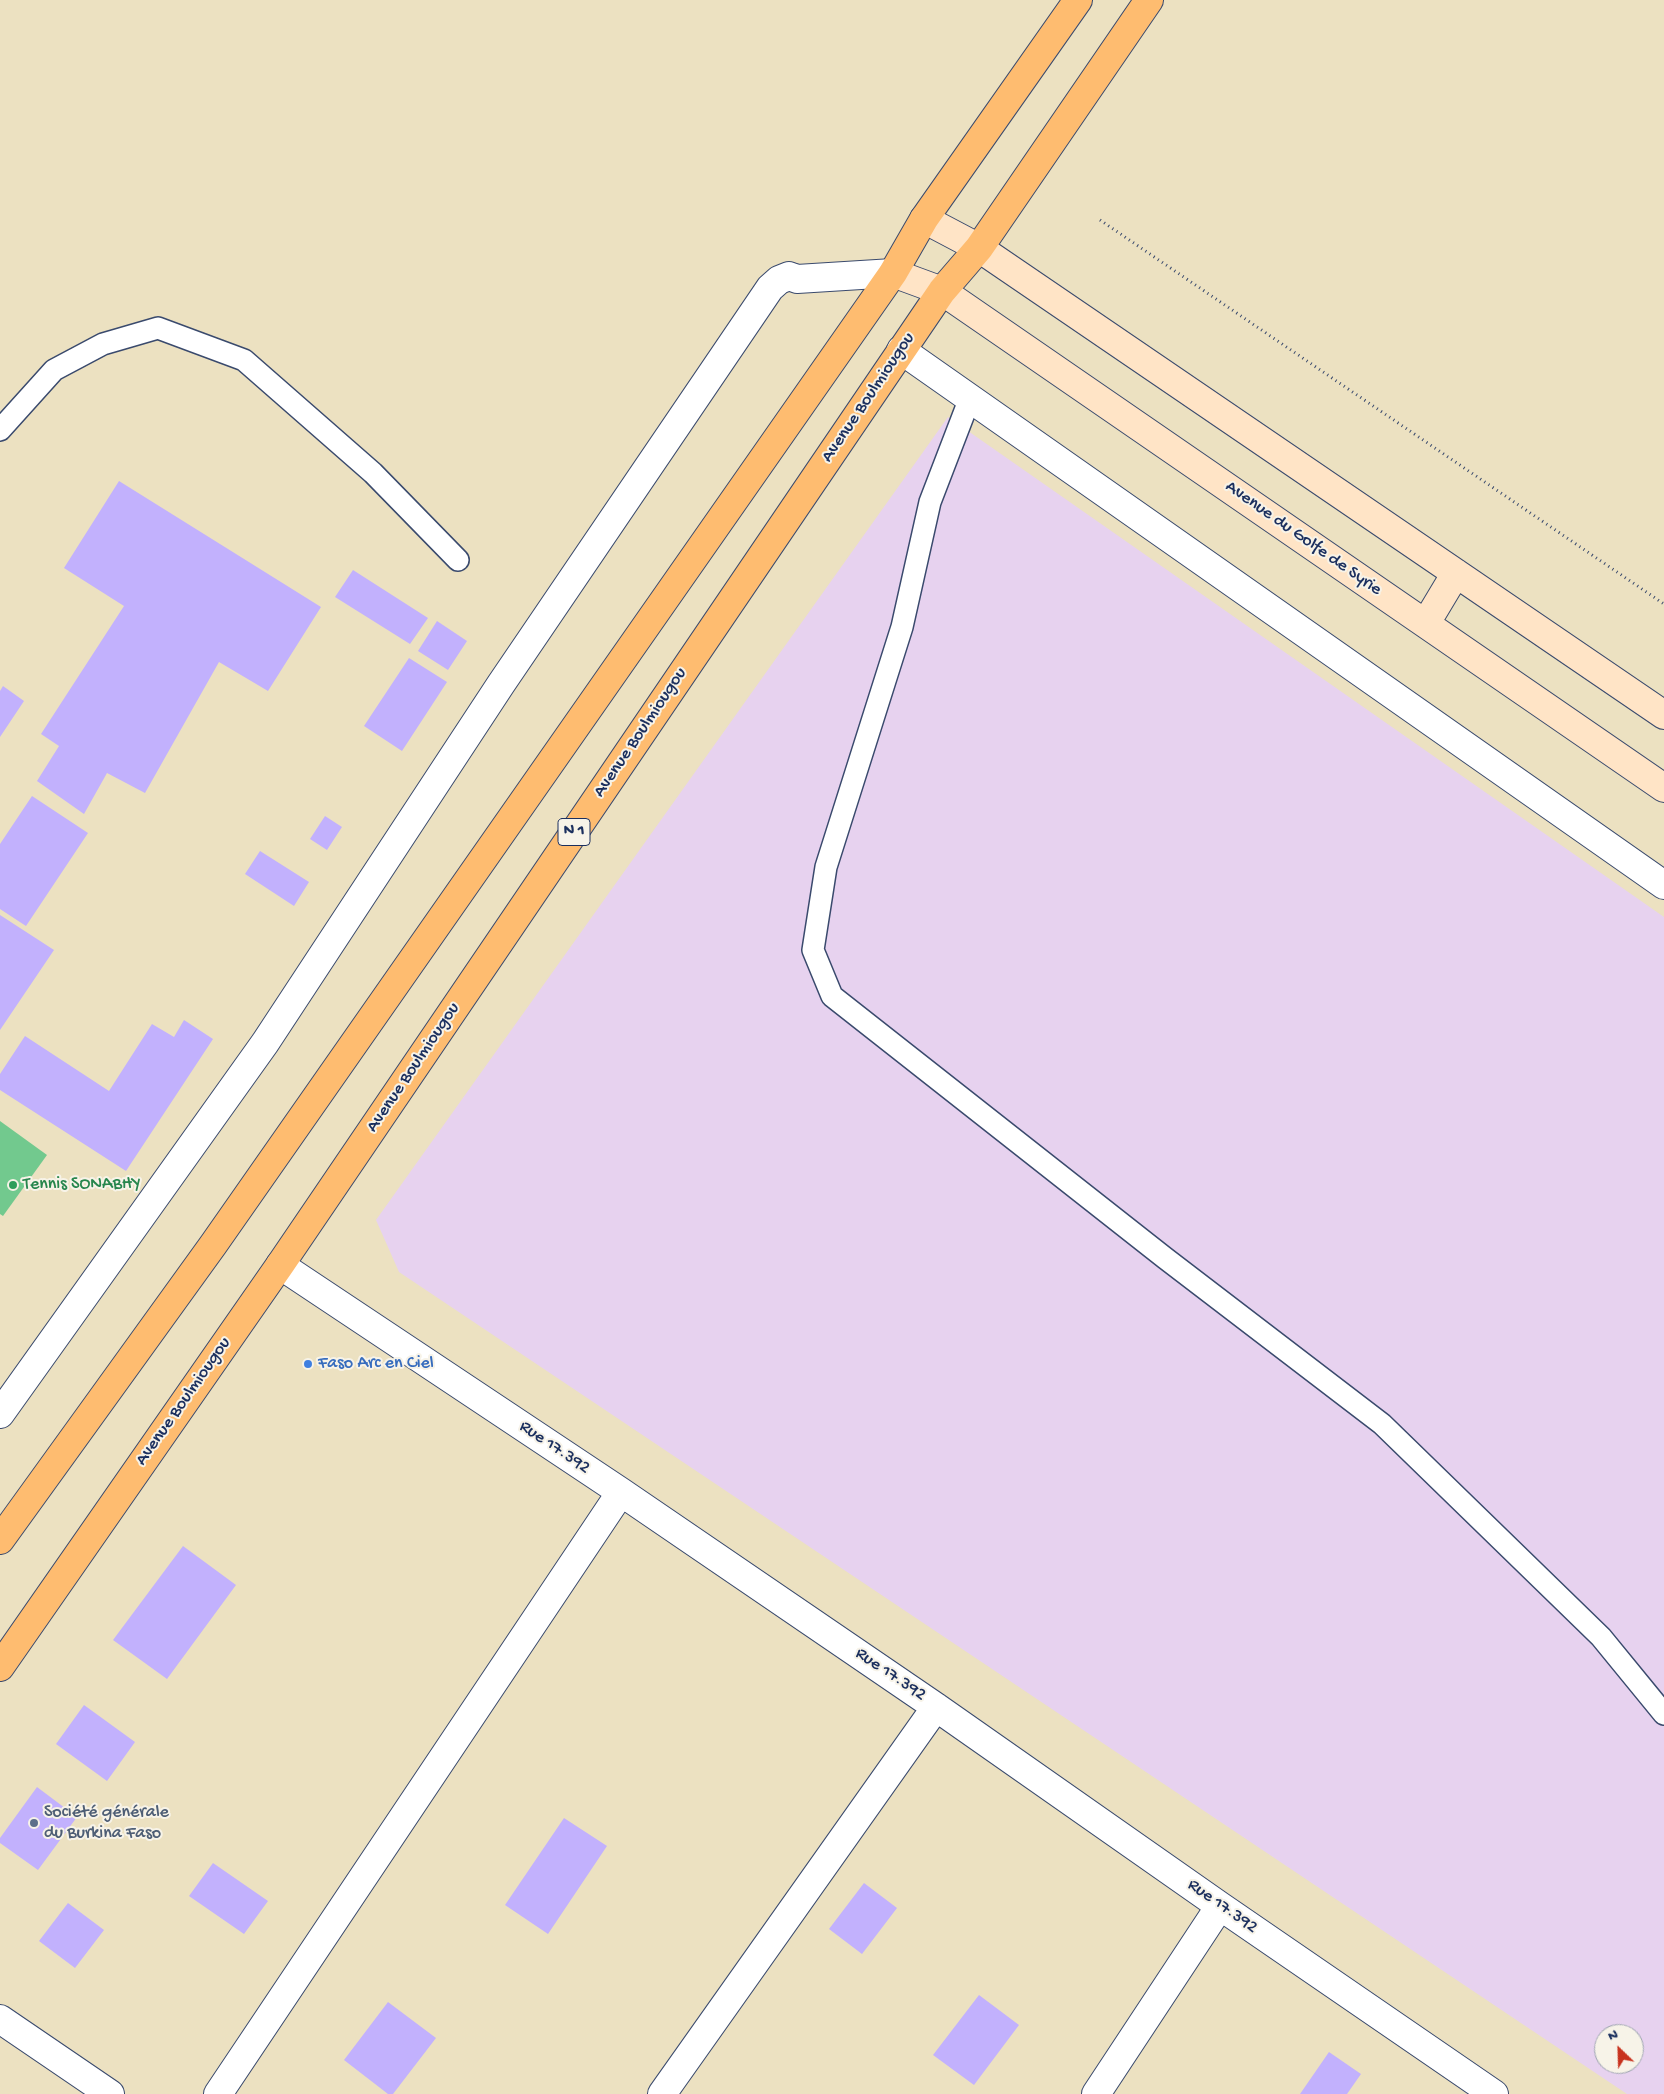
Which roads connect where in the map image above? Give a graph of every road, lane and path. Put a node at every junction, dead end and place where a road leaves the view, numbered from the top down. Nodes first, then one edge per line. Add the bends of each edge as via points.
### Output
1 (1078, 0) edge
2 (1149, 0) edge
3 (924, 219) junction
4 (1100, 220) dead end
5 (980, 248) junction
6 (893, 273) junction
7 (942, 291) junction
8 (901, 350) junction
9 (970, 398) junction
10 (0, 430) edge
11 (458, 560) dead end
12 (1456, 573) junction
13 (1664, 604) edge
14 (1426, 623) junction
15 (1664, 716) edge
16 (1664, 788) edge
17 (1664, 885) edge
18 (280, 1265) junction
19 (0, 1414) edge
20 (621, 1492) junction
21 (0, 1540) edge
22 (0, 1666) edge
23 (936, 1707) junction
24 (1664, 1714) edge
25 (1220, 1906) junction
26 (0, 2019) edge
27 (110, 2094) edge
28 (218, 2094) edge
29 (662, 2094) edge
30 (1096, 2094) edge
31 (1494, 2094) edge

1 - 3 highway
2 - 5 highway, Avenue Boulmiougou / N 1
3 - 5 main road
3 - 6 highway
4 - 13 path
5 - 7 highway, Avenue Boulmiougou / N 1
5 - 12 main road
6 - 7 main road, Avenue du Golfe de Syrie
6 - 19 street via 797,280 789,276 770,288 501,684 265,1043
6 - 21 highway via 213,1245
7 - 8 highway, Avenue Boulmiougou / N 1
7 - 14 main road, Avenue du Golfe de Syrie
8 - 9 street
8 - 18 highway, Avenue Boulmiougou / N 1
9 - 17 street
9 - 24 lane via 930,502 902,627 826,866 813,950 832,996 1382,1424 1601,1637
10 - 11 lane via 54,370 104,344 158,328 244,360 373,473
12 - 14 main road
12 - 15 main road
14 - 16 main road, Avenue du Golfe de Syrie
18 - 20 street, Rue 17.392
18 - 22 highway, Avenue Boulmiougou / N 1
20 - 23 street, Rue 17.392
20 - 28 street
23 - 25 street, Rue 17.392
23 - 29 street
25 - 30 street
25 - 31 street, Rue 17.392
26 - 27 street

